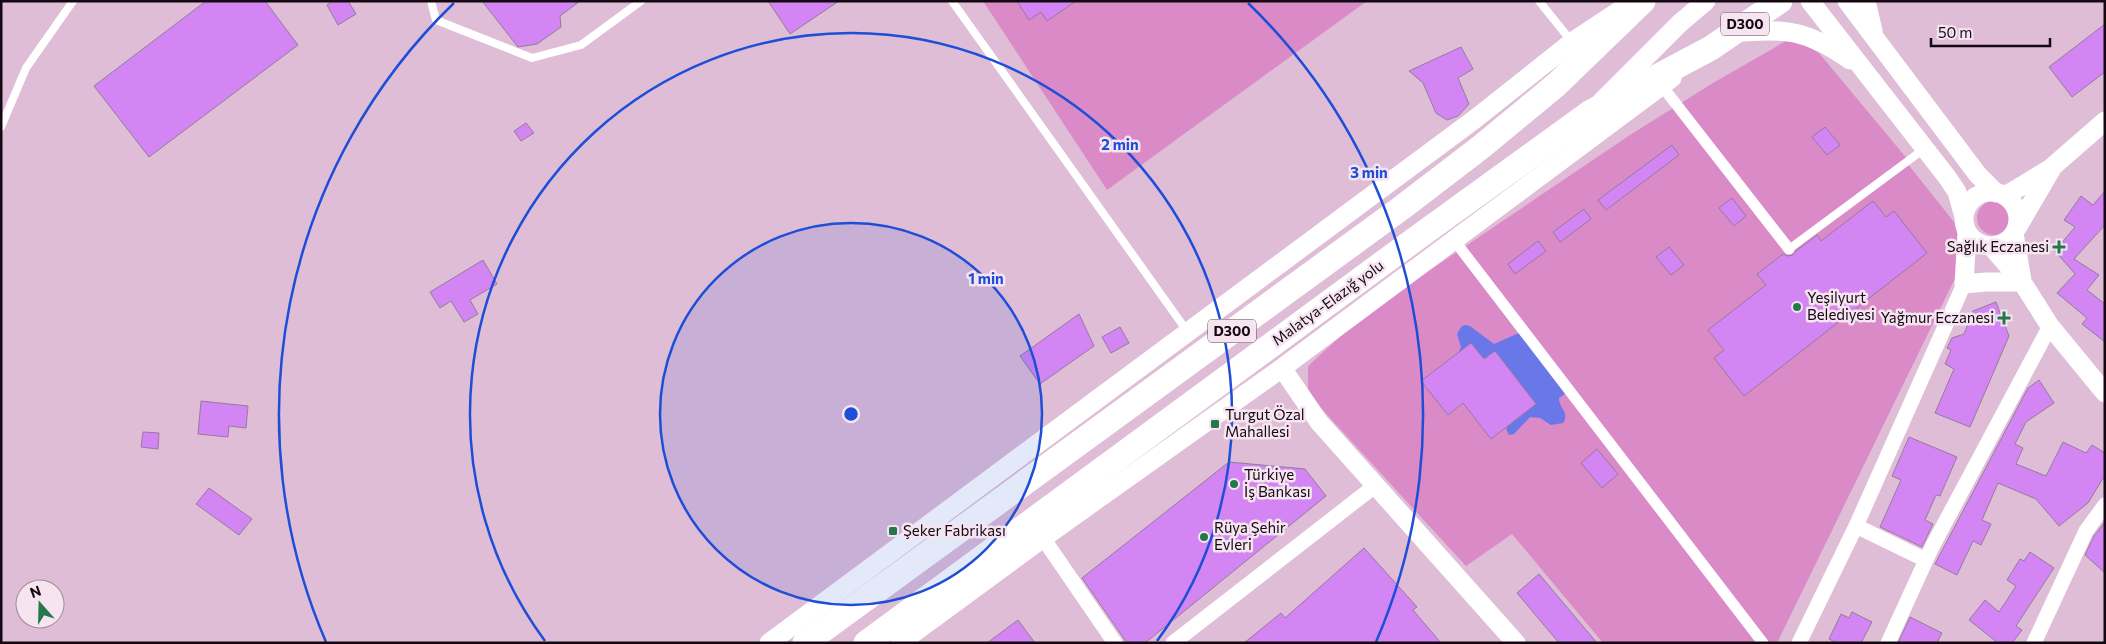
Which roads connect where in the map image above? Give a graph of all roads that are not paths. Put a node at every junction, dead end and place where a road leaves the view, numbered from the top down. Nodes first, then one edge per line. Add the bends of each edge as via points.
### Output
1 (73, 1) edge
2 (431, 1) edge
3 (641, 1) edge
4 (952, 1) edge
5 (1540, 1) edge
6 (1635, 1) edge
7 (1643, 1) edge
8 (1706, 1) edge
9 (1780, 1) edge
10 (1810, 1) edge
11 (1847, 1) edge
12 (1866, 1) edge
13 (1731, 34) junction
14 (1875, 39) junction
15 (1572, 42) junction
16 (1711, 48) junction
17 (1864, 69) junction
18 (1662, 86) junction
19 (1591, 112) junction
20 (2105, 121) edge
21 (1, 127) edge
22 (1925, 148) junction
23 (2052, 168) junction
24 (2000, 195) junction
25 (1966, 225) junction
26 (2015, 231) junction
27 (1454, 240) junction
28 (1990, 246) junction
29 (1789, 249) joint
30 (2022, 282) junction
31 (1964, 284) junction
32 (2050, 326) junction
33 (1188, 332) junction
34 (1282, 368) junction
35 (2105, 394) edge
36 (1376, 486) junction
37 (2105, 505) edge
38 (1856, 526) junction
39 (1043, 538) junction
40 (1926, 560) junction
41 (769, 643) edge
42 (805, 643) edge
43 (866, 643) edge
44 (900, 643) edge
45 (1115, 643) edge
46 (1173, 643) edge
47 (1516, 643) edge
48 (1764, 643) edge
49 (1799, 643) edge
50 (1888, 643) edge
51 (2034, 643) edge

1 - 21 lane via 26,68
2 - 3 lane via 436,20 532,58 581,46
4 - 33 lane
5 - 15 lane
6 - 15 street
7 - 42 highway, D300 via 1556,85 1481,147
8 - 19 street
9 - 13 highway, Malatya-Elazığ yolu / D300
10 - 17 street
11 - 14 street
12 - 14 street
13 - 16 highway, Malatya-Elazığ yolu / D300
13 - 17 street via 1768,30 1794,32 1834,48
14 - 24 street via 1978,175
15 - 33 street via 1467,125
16 - 18 street
16 - 19 highway, Malatya-Elazığ yolu / D300
17 - 22 street
18 - 27 street
18 - 29 street
19 - 43 highway, Malatya-Elazığ yolu / D300
20 - 23 street
22 - 25 street via 1957,192
22 - 29 lane
23 - 24 street
23 - 26 street
24 - 25 street via 1987,193 1971,202
24 - 26 street via 2012,202 2016,210
25 - 28 street via 1973,240
25 - 31 street
26 - 28 street via 2004,243
26 - 30 street
27 - 34 street
27 - 48 street
28 - 30 street
28 - 31 street
30 - 31 street
30 - 32 street
31 - 38 street
32 - 35 street
32 - 40 street
33 - 41 street
34 - 36 street via 1320,422
34 - 39 street
36 - 46 street
36 - 47 street
37 - 51 street via 2086,531
38 - 40 street
38 - 49 street
39 - 44 street
39 - 45 street
40 - 50 street

